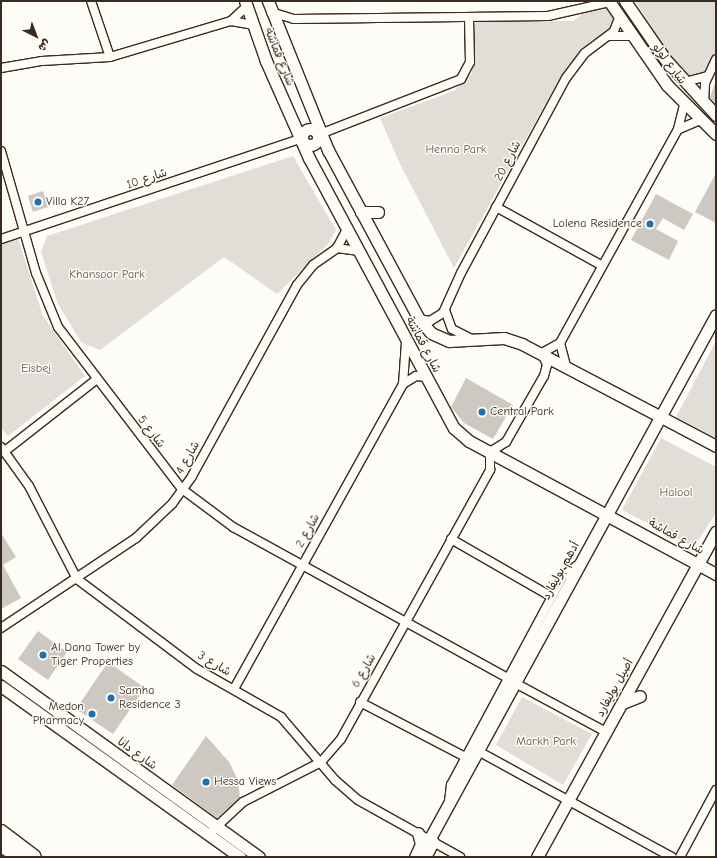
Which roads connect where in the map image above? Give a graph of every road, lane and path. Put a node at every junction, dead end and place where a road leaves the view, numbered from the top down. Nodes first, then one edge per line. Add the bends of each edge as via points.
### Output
1 (91, 1) edge
2 (268, 1) edge
3 (625, 1) edge
4 (610, 2) edge
5 (592, 3) edge
6 (246, 4) edge
7 (271, 12) junction
8 (469, 18) junction
9 (619, 18) junction
10 (294, 19) junction
11 (231, 21) junction
12 (253, 25) junction
13 (278, 34) junction
14 (610, 36) junction
15 (632, 36) junction
16 (110, 57) junction
17 (716, 59) edge
18 (1, 68) edge
19 (707, 76) junction
20 (685, 82) junction
21 (704, 103) junction
22 (684, 104) junction
23 (716, 115) edge
24 (700, 120) junction
25 (678, 129) junction
26 (320, 134) junction
27 (716, 134) edge
28 (300, 139) junction
29 (1, 151) edge
30 (496, 207) junction
31 (362, 212) junction
32 (378, 212) dead end
33 (347, 229) junction
34 (24, 232) junction
35 (1, 239) edge
36 (337, 248) junction
37 (359, 251) junction
38 (601, 265) junction
39 (445, 310) junction
40 (716, 316) edge
41 (419, 318) junction
42 (405, 338) junction
43 (477, 340) junction
44 (560, 342) junction
45 (542, 353) junction
46 (566, 366) junction
47 (426, 376) junction
48 (97, 379) junction
49 (403, 384) junction
50 (661, 417) junction
51 (716, 446) edge
52 (3, 449) edge
53 (490, 452) junction
54 (506, 461) junction
55 (490, 470) junction
56 (182, 489) junction
57 (606, 515) junction
58 (716, 532) edge
59 (451, 539) junction
60 (580, 563) junction
61 (698, 564) junction
62 (302, 566) junction
63 (716, 574) edge
64 (77, 579) junction
65 (552, 597) junction
66 (405, 622) junction
67 (1, 628) edge
68 (538, 640) junction
69 (526, 646) junction
70 (1, 671) edge
71 (512, 681) junction
72 (1, 686) edge
73 (234, 689) junction
74 (640, 696) dead end
75 (360, 702) junction
76 (622, 703) junction
77 (494, 706) junction
78 (493, 723) junction
79 (606, 732) junction
80 (478, 751) junction
81 (466, 758) junction
82 (321, 762) junction
83 (716, 790) edge
84 (568, 801) junction
85 (450, 806) junction
86 (212, 831) junction
87 (1, 832) edge
88 (418, 833) junction
89 (431, 841) junction
90 (1, 846) edge
91 (18, 857) edge
92 (34, 857) edge
93 (240, 857) edge
94 (259, 857) edge
95 (415, 857) edge
96 (425, 857) edge
97 (460, 857) edge
98 (537, 857) edge
99 (672, 857) edge
100 (680, 857) edge

1 - 16 street
2 - 7 street, شارع قماشة
3 - 20 street, شارع لولو
4 - 5 street
4 - 9 street, شارع لولو
5 - 8 street via 558,16
6 - 11 street
6 - 12 street, شارع قماشة
7 - 10 street
7 - 13 street, شارع قماشة
8 - 10 street
8 - 26 street via 470,62 461,79
9 - 14 street, شارع 20
9 - 15 street, شارع لولو
10 - 13 street
11 - 12 street
11 - 16 street
12 - 28 street, شارع قماشة
13 - 26 street, شارع قماشة
14 - 15 street
14 - 30 street, شارع 20 via 585,54 570,71
15 - 22 street, شارع لولو
16 - 18 street via 42,61
17 - 19 street
19 - 20 street
19 - 21 street
20 - 21 street, شارع لولو
21 - 23 street, شارع لولو
22 - 24 street, شارع لولو
22 - 25 street
24 - 25 street
24 - 27 street, شارع لولو
25 - 38 street
26 - 28 street via 313,143
26 - 31 street, شارع قماشة
28 - 33 street, شارع قماشة
28 - 34 street, شارع 10
29 - 34 street, شارع 5
30 - 38 street
30 - 39 street, شارع 20
31 - 32 street
31 - 41 street, شارع قماشة
33 - 36 street, شارع 4
33 - 37 street, شارع قماشة
34 - 35 street, شارع 10
34 - 48 street, شارع 5 via 51,314
36 - 37 street
36 - 56 street, شارع 4 via 313,265 296,285
37 - 42 street, شارع قماشة
38 - 44 street
39 - 41 street via 435,320
39 - 43 street via 452,329
40 - 50 street, أدهم بوليفارد
41 - 43 street, شارع قماشة via 438,339
42 - 47 street, شارع قماشة
42 - 49 street, شارع 2 via 407,361
43 - 45 street, شارع قماشة via 504,338
44 - 45 street
44 - 46 street
45 - 46 street, شارع قماشة
45 - 53 street via 547,365 544,376 506,442
46 - 50 street, شارع قماشة
47 - 49 street via 416,376
47 - 53 street, شارع قماشة via 454,428
48 - 52 street
48 - 56 street, شارع 5
49 - 62 street, شارع 2
50 - 51 street, شارع قماشة
50 - 57 street, أدهم بوليفارد
52 - 64 street, شارع 3 via 29,486
53 - 54 street, شارع قماشة
53 - 55 street, شارع 6
54 - 55 street
54 - 57 street, شارع قماشة
55 - 59 street, شارع 6
56 - 62 street, شارع 5 via 220,519
56 - 64 street, شارع 4 via 141,534
57 - 60 street, أدهم بوليفارد
57 - 61 street, شارع قماشة
58 - 61 street, أصيل بوليفارد
59 - 65 street
59 - 66 street, شارع 6
60 - 65 street via 567,571
60 - 68 street, أدهم بوليفارد
61 - 63 street, شارع قماشة
61 - 76 street, أصيل بوليفارد
62 - 66 street, شارع 5
62 - 73 street, شارع 2
64 - 67 street, شارع 4
64 - 73 street, شارع 3 via 197,668
65 - 69 street
66 - 71 street, شارع 5
66 - 75 street, شارع 6
68 - 69 street
68 - 71 street, أدهم بوليفارد
69 - 71 street
70 - 86 street, شارع دانا
71 - 77 street
71 - 78 street, أدهم بوليفارد
71 - 79 street, شارع 5
72 - 86 street, شارع دانا
73 - 82 street, شارع 3 via 281,717
74 - 76 street
75 - 81 street
75 - 82 street, شارع 6 via 341,739
76 - 79 street, أصيل بوليفارد
77 - 78 street
77 - 81 street
78 - 80 street, أدهم بوليفارد
79 - 84 street, أصيل بوليفارد
80 - 84 street
80 - 85 street, أدهم بوليفارد
81 - 85 street via 451,785
82 - 86 street, شارع 6 via 246,800
82 - 88 street, شارع 3 via 358,800
83 - 100 street
84 - 98 street, أصيل بوليفارد
84 - 99 street
85 - 89 street, أدهم بوليفارد
86 - 93 street, شارع دانا
86 - 94 street, شارع دانا
87 - 92 highway
88 - 89 street, شارع 3
88 - 95 street via 421,844
89 - 96 street, أدهم بوليفارد
89 - 97 street, شارع 3
90 - 91 main road

